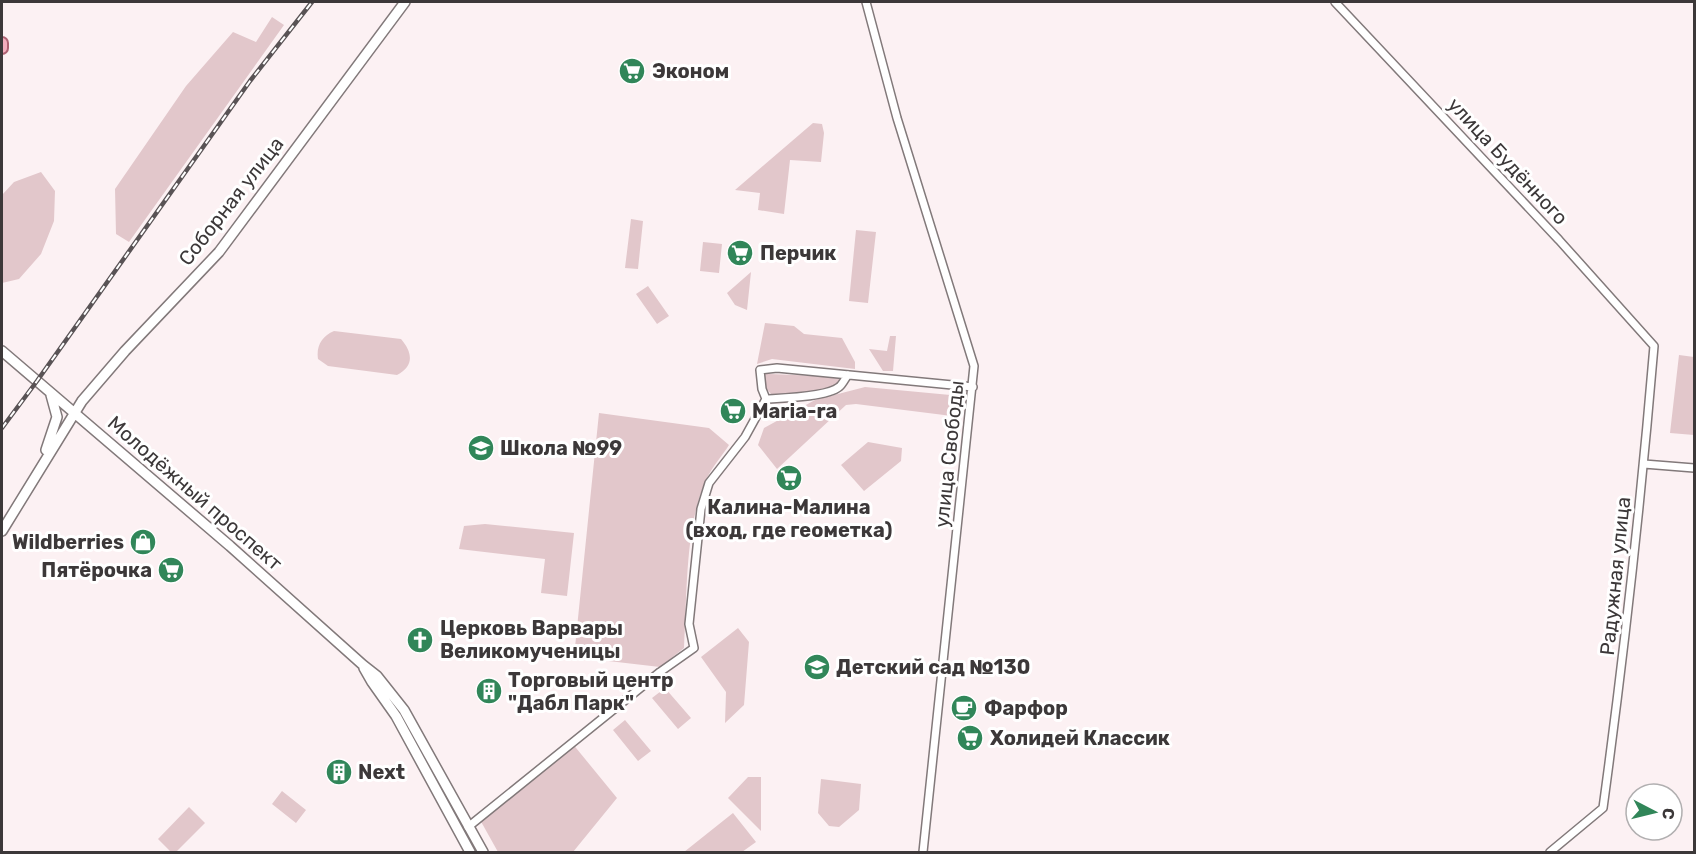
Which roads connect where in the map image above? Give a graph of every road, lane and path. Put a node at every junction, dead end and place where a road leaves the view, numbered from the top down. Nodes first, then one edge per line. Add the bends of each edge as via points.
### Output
1 (405, 2) edge
2 (866, 2) edge
3 (1335, 2) edge
4 (2, 43) edge
5 (2, 48) edge
6 (1654, 346) joint
7 (2, 351) edge
8 (848, 375) junction
9 (973, 387) junction
10 (51, 392) junction
11 (766, 399) junction
12 (75, 413) junction
13 (41, 464) junction
14 (1644, 464) junction
15 (1695, 468) edge
16 (2, 531) edge
17 (363, 665) junction
18 (468, 827) junction
19 (470, 852) edge
20 (483, 852) edge
21 (923, 852) edge
22 (1550, 852) edge

1 - 12 main road, Соборная улица via 219,252 124,351
2 - 9 street, улица Свободы via 897,118 974,366
3 - 6 street, улица Будённого
4 - 5 main road
6 - 14 street, Радужная улица
7 - 10 main road, Молодёжный проспект
8 - 9 street
8 - 11 street via 839,387 828,392
8 - 11 street via 760,370
9 - 21 street, улица Свободы
10 - 12 main road, Молодёжный проспект
10 - 13 main road via 57,417
11 - 18 street via 745,437 709,483 701,509 688,624 694,648
12 - 13 main road, Соборная улица
12 - 17 main road, Молодёжный проспект
13 - 16 main road
14 - 15 street
14 - 22 street, Радужная улица via 1603,808
17 - 18 main road, Молодёжный проспект via 377,675 404,710
17 - 19 main road, Молодёжный проспект via 396,716
18 - 20 main road, Молодёжный проспект

